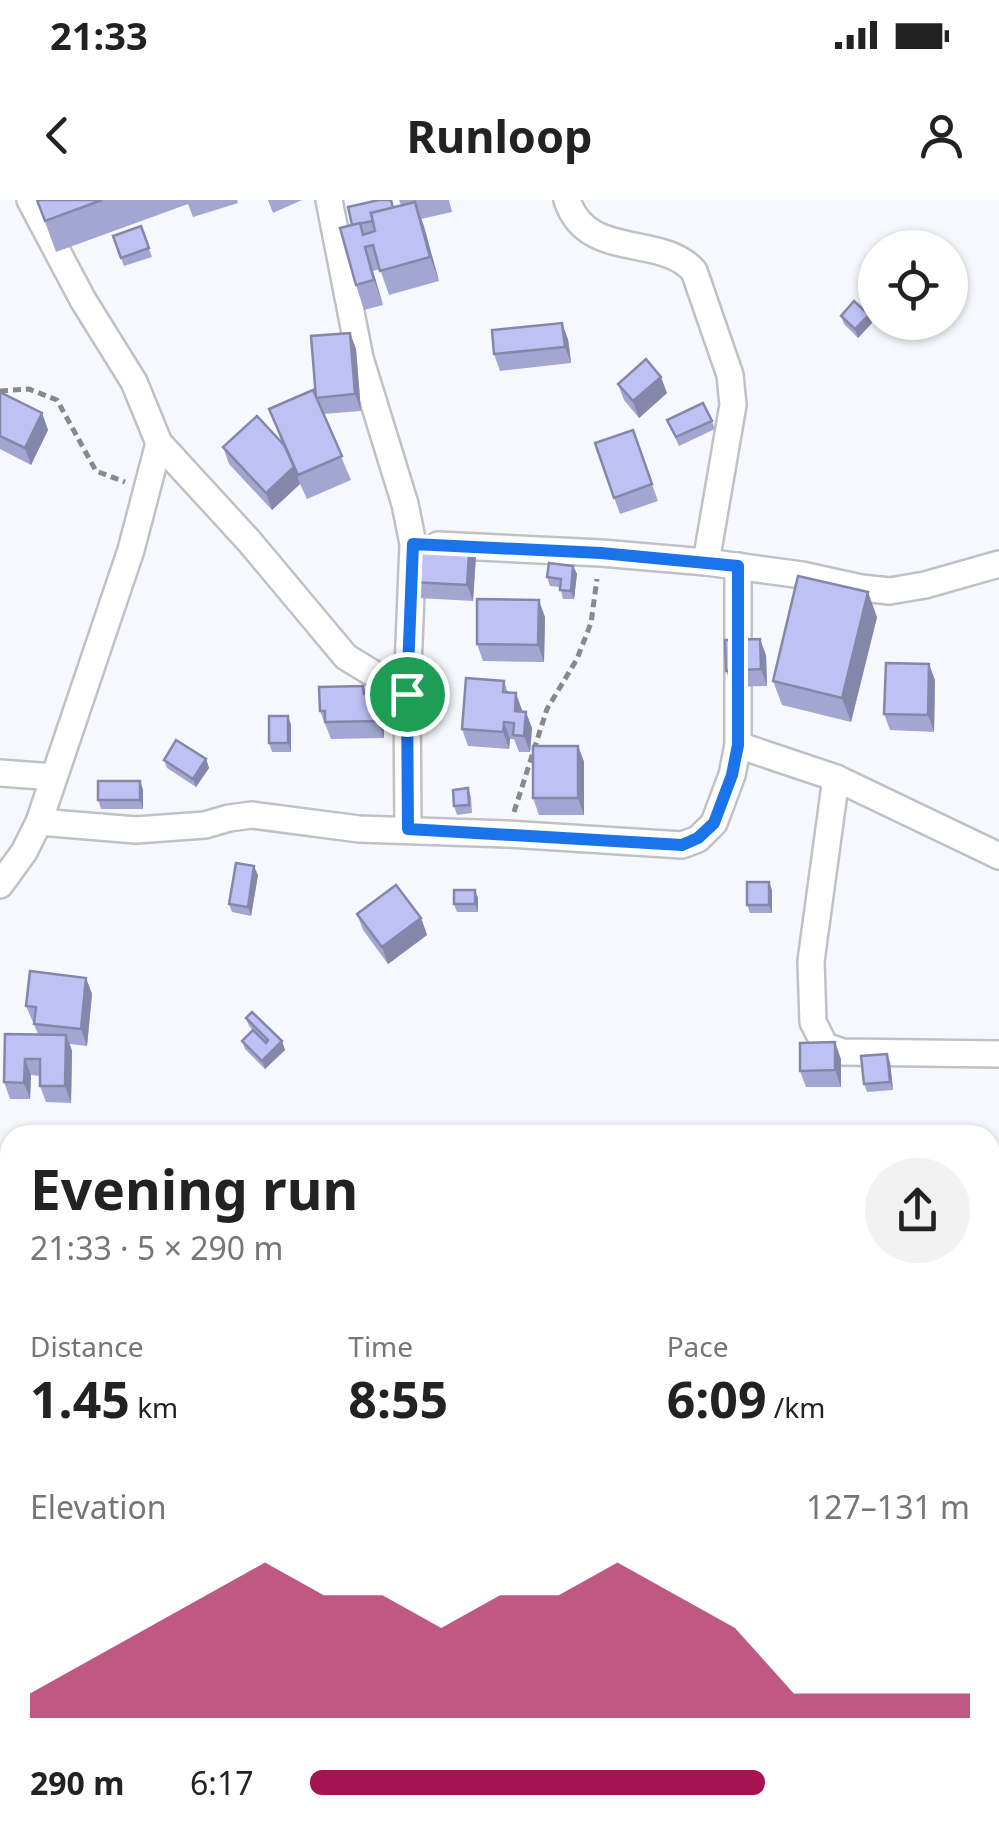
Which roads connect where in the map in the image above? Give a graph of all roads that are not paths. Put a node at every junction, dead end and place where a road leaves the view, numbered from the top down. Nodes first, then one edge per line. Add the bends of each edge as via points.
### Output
1 (30, 200) edge
2 (328, 200) edge
3 (566, 200) edge
4 (159, 443) junction
5 (413, 544) junction
6 (706, 562) junction
7 (999, 564) edge
8 (738, 566) junction
9 (407, 694) junction
10 (738, 745) junction
11 (0, 773) edge
12 (54, 777) junction
13 (836, 778) junction
14 (39, 822) junction
15 (408, 829) junction
16 (999, 856) edge
17 (0, 885) edge
18 (999, 1054) edge

1 - 4 street via 134,382
2 - 5 street via 360,358
3 - 6 street via 582,226 600,237 672,255 694,270 730,375 733,405
4 - 9 street via 346,657
4 - 12 street via 126,565
5 - 6 street
5 - 9 street
6 - 8 street
7 - 8 street via 890,591
8 - 10 street
9 - 15 street
10 - 13 street
10 - 15 street via 714,823 682,845
11 - 12 street
12 - 14 street
13 - 16 street
13 - 18 street via 812,961 813,1022 825,1046 842,1052
14 - 15 street via 136,830 252,816
14 - 17 street

